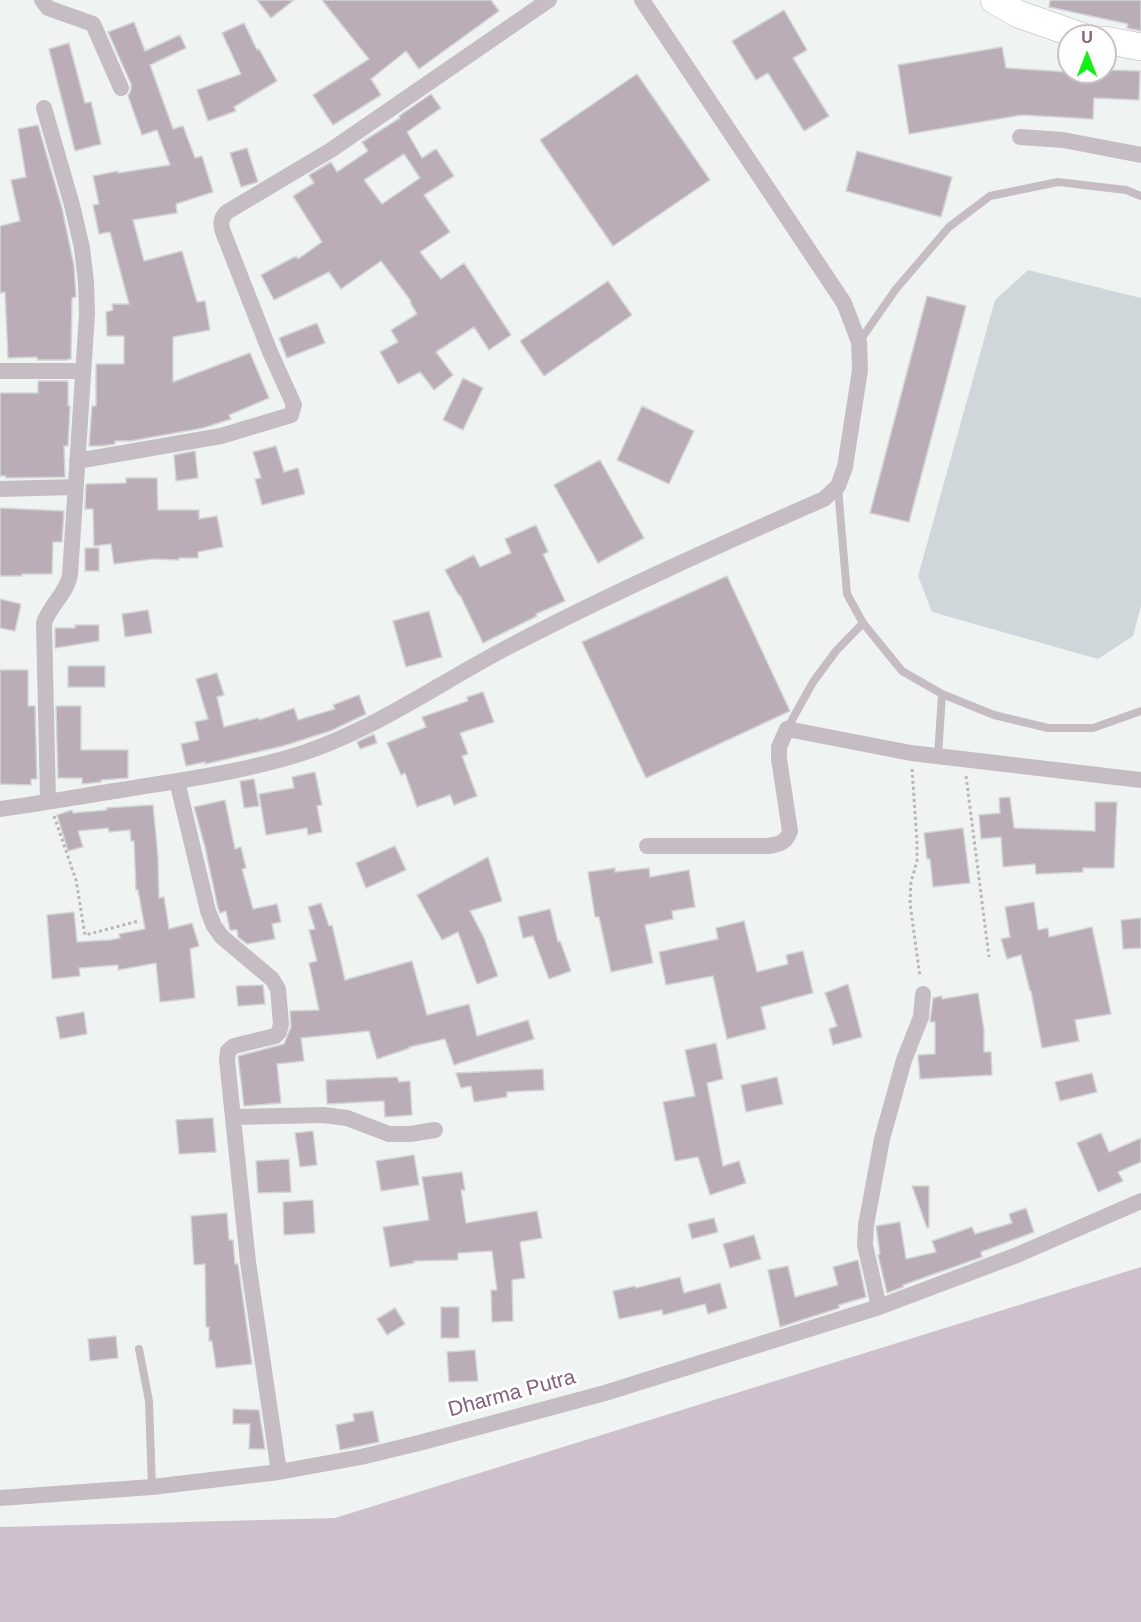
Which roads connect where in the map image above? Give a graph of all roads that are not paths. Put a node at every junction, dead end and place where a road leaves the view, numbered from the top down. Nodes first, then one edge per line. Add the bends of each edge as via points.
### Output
1 (42, 0) edge
2 (549, 0) edge
3 (642, 0) edge
4 (994, 0) edge
5 (1057, 28) edge
6 (1117, 42) edge
7 (1141, 46) edge
8 (121, 88) dead end
9 (44, 108) dead end
10 (1020, 137) dead end
11 (1141, 155) edge
12 (1141, 196) edge
13 (859, 342) junction
14 (0, 371) edge
15 (83, 371) junction
16 (77, 461) junction
17 (838, 486) junction
18 (75, 487) junction
19 (0, 489) edge
20 (863, 623) junction
21 (942, 694) junction
22 (1141, 711) edge
23 (787, 729) junction
24 (938, 756) junction
25 (1141, 780) edge
26 (177, 781) junction
27 (48, 801) junction
28 (0, 809) edge
29 (648, 846) dead end
30 (922, 994) road end
31 (233, 1117) junction
32 (435, 1130) dead end
33 (1141, 1201) edge
34 (879, 1307) junction
35 (139, 1349) dead end
36 (279, 1472) junction
37 (152, 1487) junction
38 (0, 1498) edge

1 - 8 street via 48,8 93,24
2 - 16 street via 331,150 222,217 223,232 294,405 291,415 221,436
3 - 13 street via 844,303
4 - 5 highway via 1018,14
6 - 7 highway
9 - 15 street via 82,248 87,314
10 - 11 street via 1063,140
12 - 13 lane via 1126,190 1058,182 990,196 949,227 896,289
13 - 17 street via 860,370 845,467
14 - 15 street
15 - 16 street
16 - 18 street
17 - 20 lane via 847,594
17 - 26 street via 824,499 694,556 523,639 377,721 337,739 252,766
18 - 19 street
18 - 27 street via 69,583 44,623
20 - 21 lane via 902,671
20 - 23 lane via 813,682
21 - 22 lane via 994,715 1048,728 1093,728
21 - 24 lane
23 - 24 street
23 - 29 street via 779,747 779,759 790,831 787,840 768,846
24 - 25 street
26 - 27 street
26 - 31 street via 214,926 272,978 278,989 279,1032 228,1051
27 - 28 street
30 - 34 street via 921,1017 904,1060 882,1139 866,1225 865,1245
31 - 32 street via 323,1115 347,1118 389,1134
31 - 36 street via 248,1263
33 - 34 street, Dharma Putra via 1017,1255
34 - 36 street, Dharma Putra via 605,1393 372,1454
35 - 37 lane via 149,1401
36 - 37 street, Dharma Putra
37 - 38 street, Dharma Putra

